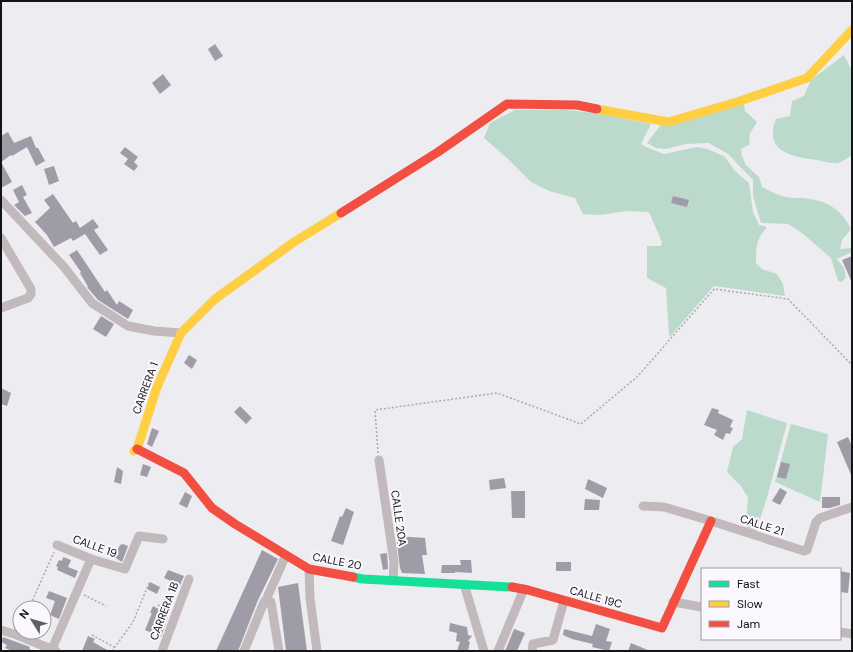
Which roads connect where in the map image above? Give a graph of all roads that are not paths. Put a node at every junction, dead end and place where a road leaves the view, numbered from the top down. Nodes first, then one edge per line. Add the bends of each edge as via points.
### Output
1 (852, 30) edge
2 (1, 200) edge
3 (1, 238) edge
4 (1, 308) edge
5 (181, 333) junction
6 (136, 450) joint
7 (378, 460) road end
8 (643, 506) dead end
9 (852, 507) edge
10 (711, 521) junction
11 (163, 539) dead end
12 (57, 545) road end
13 (286, 555) junction
14 (91, 559) junction
15 (309, 569) junction
16 (189, 579) dead end
17 (393, 580) junction
18 (464, 584) junction
19 (524, 589) junction
20 (266, 600) junction
21 (564, 600) junction
22 (673, 602) junction
23 (701, 607) edge
24 (1, 630) edge
25 (841, 632) edge
26 (852, 634) edge
27 (532, 648) edge
28 (54, 650) edge
29 (162, 651) edge
30 (244, 651) edge
31 (279, 651) edge
32 (316, 651) edge
33 (484, 651) edge
34 (498, 651) edge

1 - 5 street via 807,78 668,122 577,105 507,104 438,152 288,246 215,299
2 - 5 street via 64,267 92,303 128,326
3 - 4 street via 31,289 31,294 28,298
5 - 6 street, CARRERA 1 via 157,387
6 - 13 street, CALLE 20 via 184,474 212,508
7 - 17 street, CALLE 20A via 394,562
8 - 10 street, CALLE 21 via 664,507
9 - 10 street, CALLE 21 via 820,518 804,551
10 - 22 street
11 - 14 street, CALLE 19 via 138,536 126,570
12 - 14 street, CALLE 19
13 - 15 street, CALLE 20
13 - 20 street
14 - 28 street
15 - 17 street, CALLE 20
15 - 32 street
16 - 29 street, CARRERA 1B
17 - 18 street, CALLE 20
18 - 19 street, CALLE 20
18 - 33 street
19 - 21 street, CALLE 19C
19 - 34 street
20 - 30 street
20 - 31 street via 271,602
21 - 22 street, CALLE 19C via 662,628
21 - 27 street via 553,640
22 - 23 street
24 - 28 street
25 - 26 street

